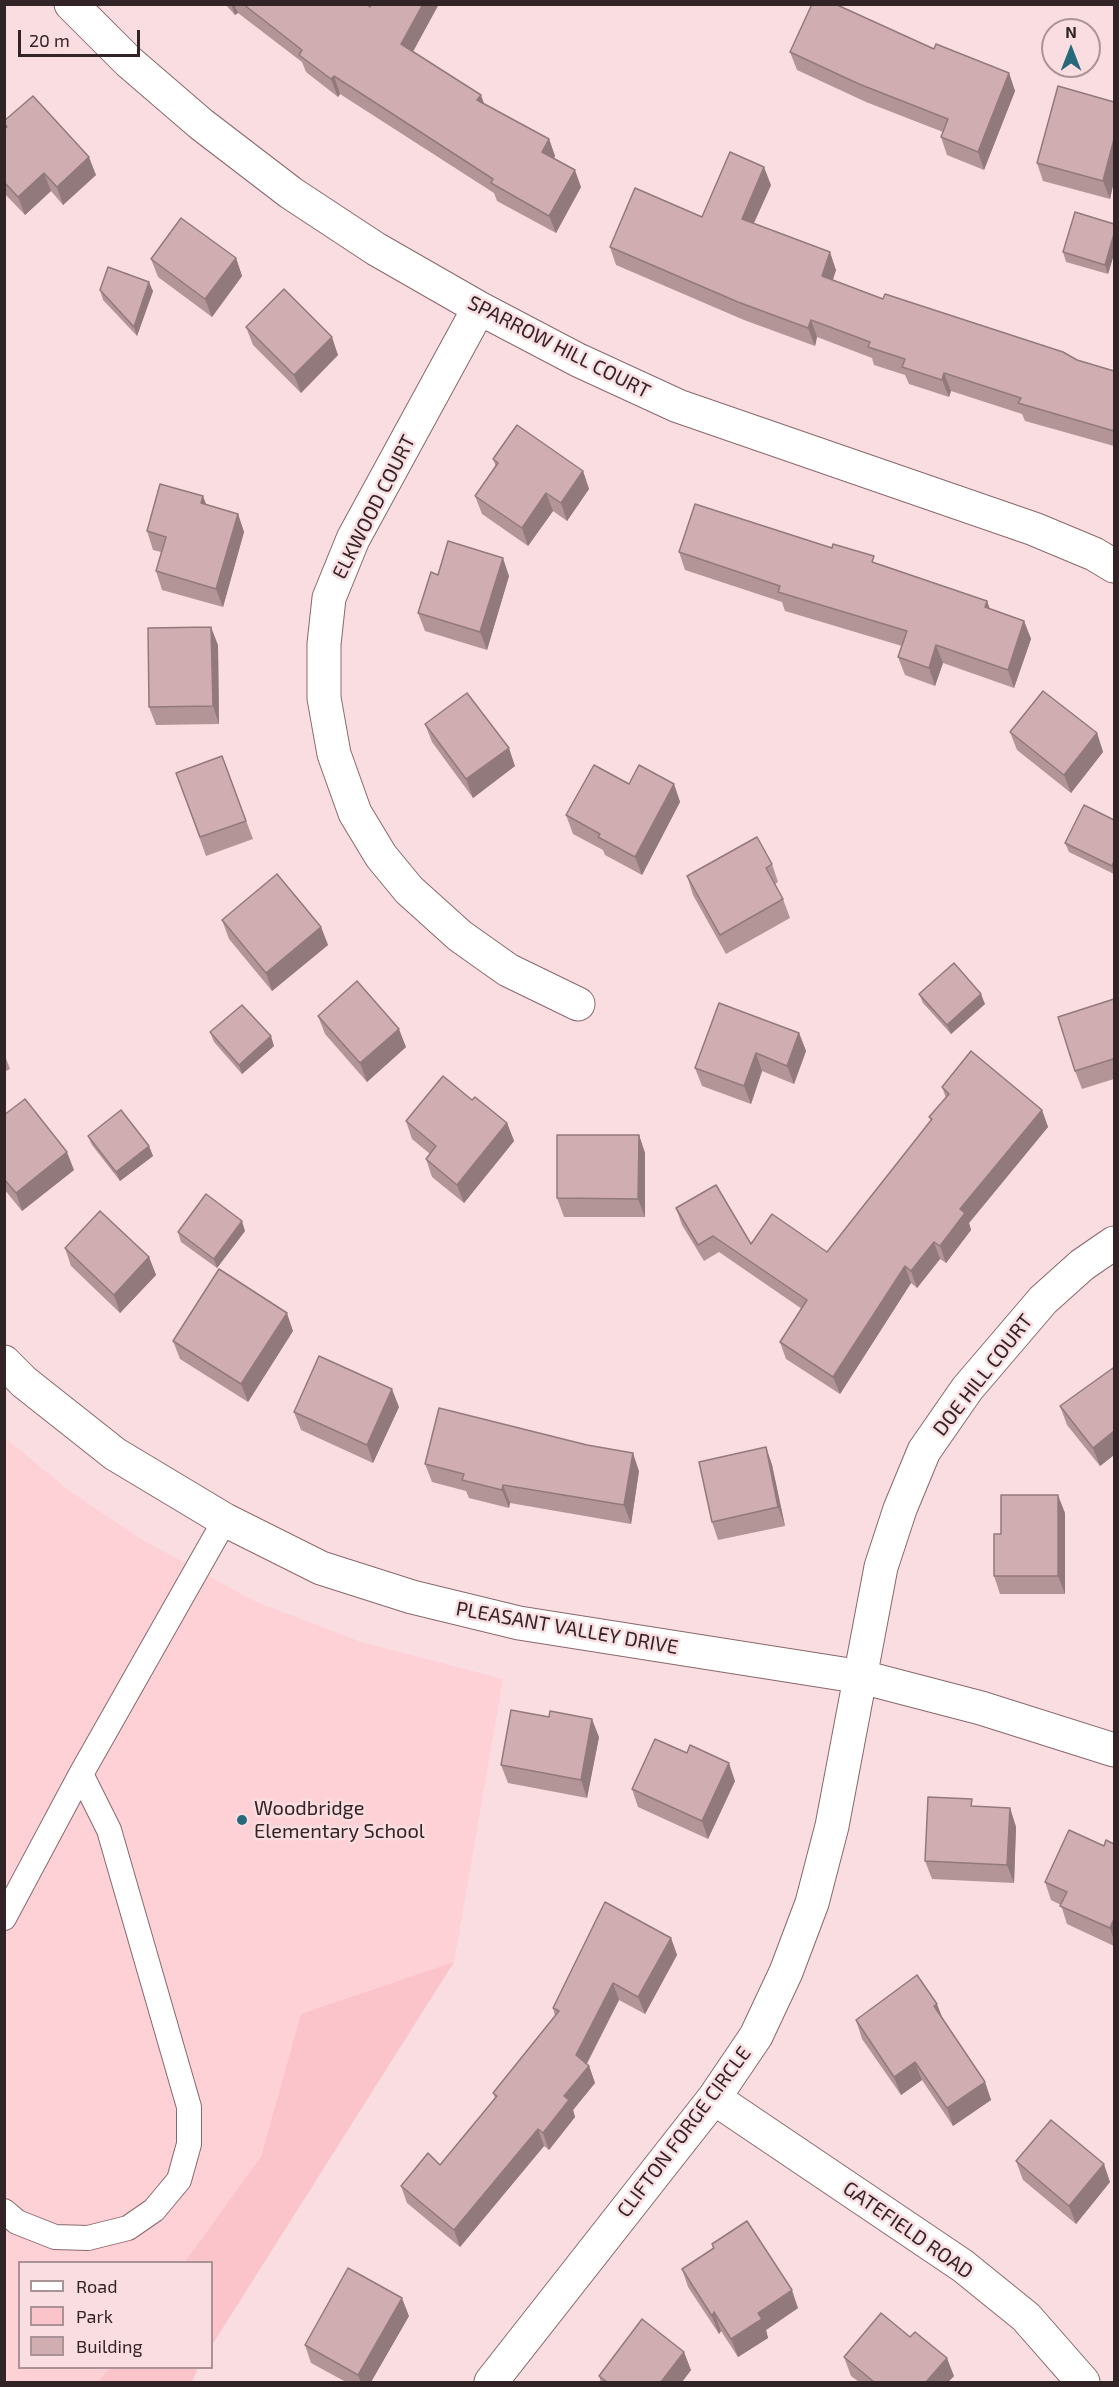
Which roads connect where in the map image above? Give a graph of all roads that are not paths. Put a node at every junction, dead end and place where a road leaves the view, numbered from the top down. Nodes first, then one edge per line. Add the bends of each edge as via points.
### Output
1 (71, 4) edge
2 (479, 308) junction
3 (1114, 566) edge
4 (578, 1004) dead end
5 (1114, 1243) edge
6 (4, 1362) edge
7 (225, 1520) junction
8 (862, 1677) junction
9 (1114, 1750) edge
10 (81, 1774) junction
11 (4, 1918) edge
12 (714, 2098) junction
13 (4, 2211) edge
14 (491, 2382) edge
15 (1083, 2382) edge

1 - 2 street, SPARROW HILL COURT via 129,62 201,124 291,193 376,249
2 - 3 street, SPARROW HILL COURT via 678,406 1034,529
2 - 4 street, ELKWOOD COURT via 353,539 329,598 324,698 334,754 355,813 381,856 409,891 460,936 508,970
5 - 8 street, DOE HILL COURT via 1043,1300 968,1389 924,1451 881,1567
6 - 7 street, PLEASANT VALLEY DRIVE via 115,1454
7 - 8 street, PLEASANT VALLEY DRIVE via 321,1568 423,1600 519,1623
7 - 10 lane
8 - 9 street, PLEASANT VALLEY DRIVE via 981,1708
8 - 12 street, CLIFTON FORGE CIRCLE via 812,1903 756,2036
10 - 11 lane
10 - 13 lane via 109,1830 189,2107 189,2144 179,2180 154,2210 128,2228 88,2238 55,2236 17,2222
12 - 14 street, CLIFTON FORGE CIRCLE
12 - 15 street, GATEFIELD ROAD via 963,2266 1026,2317

